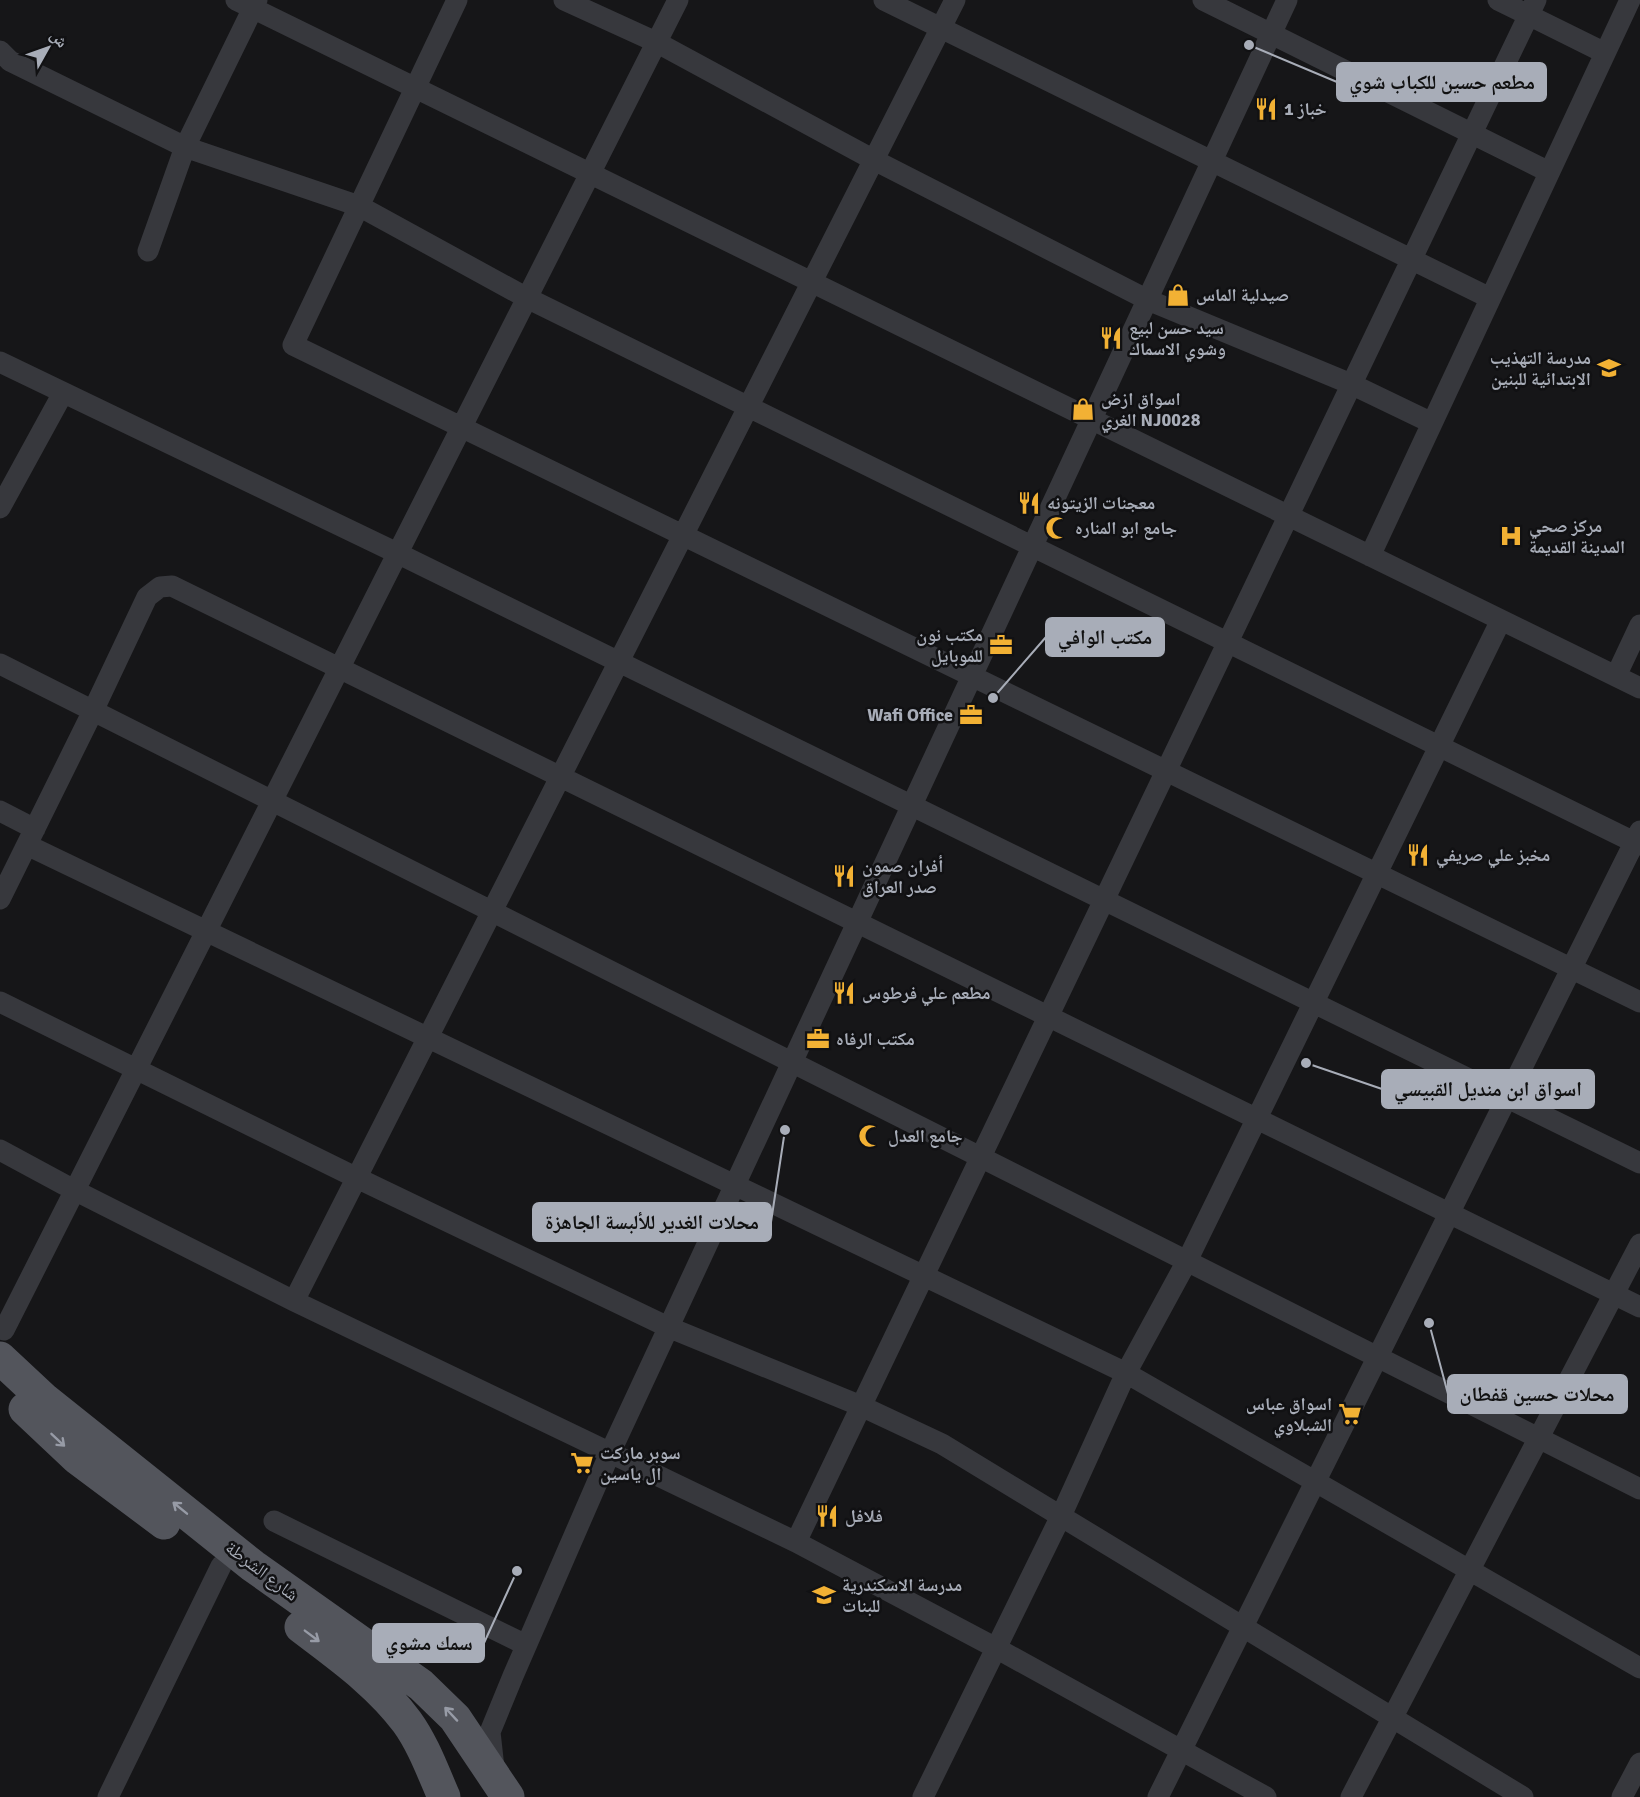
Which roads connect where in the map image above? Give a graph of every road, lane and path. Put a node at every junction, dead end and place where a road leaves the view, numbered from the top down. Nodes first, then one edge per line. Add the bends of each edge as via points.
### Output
1 (457, 0) edge
2 (564, 0) edge
3 (678, 0) edge
4 (884, 0) edge
5 (955, 0) edge
6 (1203, 0) edge
7 (1287, 0) edge
8 (1498, 0) edge
9 (1630, 0) edge
10 (249, 3) edge
11 (1532, 8) edge
12 (941, 28) junction
13 (1271, 34) junction
14 (656, 42) junction
15 (0, 51) edge
16 (1605, 53) junction
17 (415, 88) junction
18 (1472, 134) junction
19 (185, 147) junction
20 (873, 160) junction
21 (1212, 161) junction
22 (1549, 172) junction
23 (590, 173) junction
24 (359, 206) junction
25 (148, 251) dead end
26 (1412, 259) junction
27 (812, 282) junction
28 (526, 298) junction
29 (1491, 298) junction
30 (1148, 300) junction
31 (0, 362) edge
32 (1352, 384) junction
33 (63, 393) junction
34 (748, 407) junction
35 (1092, 419) junction
36 (1432, 423) junction
37 (461, 427) junction
38 (0, 508) edge
39 (1288, 516) junction
40 (683, 535) junction
41 (1033, 546) junction
42 (397, 553) junction
43 (1370, 556) junction
44 (1501, 620) junction
45 (1640, 625) edge
46 (1228, 642) junction
47 (619, 662) junction
48 (0, 664) edge
49 (338, 668) junction
50 (972, 676) junction
51 (1616, 676) junction
52 (1640, 688) edge
53 (93, 711) junction
54 (1439, 746) junction
55 (1166, 771) junction
56 (560, 777) junction
57 (271, 801) junction
58 (912, 805) junction
59 (0, 811) edge
60 (31, 837) junction
61 (1638, 840) edge
62 (1376, 873) junction
63 (0, 899) edge
64 (1104, 900) junction
65 (492, 911) junction
66 (857, 923) junction
67 (205, 931) junction
68 (1571, 968) junction
69 (0, 1002) edge
70 (1313, 1002) junction
71 (1640, 1002) edge
72 (1048, 1017) junction
73 (428, 1038) junction
74 (792, 1062) junction
75 (136, 1068) junction
76 (1507, 1097) junction
77 (1256, 1119) junction
78 (0, 1150) edge
79 (980, 1157) junction
80 (1640, 1163) edge
81 (357, 1178) junction
82 (735, 1185) junction
83 (74, 1190) junction
84 (1449, 1214) junction
85 (1640, 1244) edge
86 (1186, 1261) junction
87 (923, 1276) junction
88 (1614, 1294) junction
89 (294, 1301) junction
90 (1640, 1307) edge
91 (669, 1327) junction
92 (2, 1344) edge
93 (1378, 1357) junction
94 (1126, 1373) junction
95 (0, 1386) edge
96 (861, 1406) junction
97 (1539, 1438) junction
98 (610, 1454) junction
99 (1316, 1482) junction
100 (1640, 1489) edge
101 (1061, 1516) junction
102 (274, 1521) dead end
103 (796, 1542) junction
104 (221, 1566) junction
105 (1470, 1570) junction
106 (1243, 1627) junction
107 (526, 1645) junction
108 (996, 1647) junction
109 (1640, 1668) edge
110 (1393, 1718) junction
111 (1181, 1750) junction
112 (1640, 1763) edge
113 (502, 1789) edge
114 (108, 1797) edge
115 (444, 1797) edge
116 (454, 1797) edge
117 (923, 1797) edge
118 (1158, 1797) edge
119 (1266, 1797) edge
120 (1351, 1797) edge
121 (1523, 1797) edge
122 (1622, 1797) edge

1 - 17 street
2 - 14 street
3 - 14 street
4 - 12 street
5 - 12 street
6 - 13 street
7 - 13 street
8 - 11 street
9 - 16 street
10 - 17 street
10 - 19 street
11 - 16 street
11 - 18 street
12 - 20 street
12 - 21 street
13 - 18 street
13 - 21 street
14 - 20 street
14 - 23 street
15 - 19 street via 10,61
16 - 22 street
17 - 23 street
17 - 24 street
18 - 22 street
18 - 26 street
19 - 24 street
19 - 25 street
20 - 27 street
20 - 30 street
21 - 26 street
21 - 30 street
22 - 29 street
23 - 27 street
23 - 28 street
24 - 28 street
24 - 37 street via 293,345
26 - 29 street
26 - 32 street
27 - 34 street
27 - 35 street
28 - 34 street
28 - 37 street
29 - 36 street
30 - 32 street
30 - 35 street
31 - 33 street
32 - 36 street
32 - 39 street
33 - 38 street
33 - 42 street
34 - 40 street
34 - 41 street
35 - 39 street
35 - 41 street
36 - 43 street
37 - 40 street
37 - 42 street
39 - 43 street
39 - 46 street
40 - 47 street
40 - 50 street
41 - 46 street
41 - 50 street
42 - 47 street
42 - 49 street
43 - 44 street
44 - 51 street
44 - 54 street
45 - 51 street
46 - 54 street
46 - 55 street
47 - 56 street
47 - 58 street
48 - 53 street
49 - 53 street via 172,586 160,587 147,597
49 - 56 street
49 - 57 street
50 - 55 street
50 - 58 street
51 - 52 street
53 - 57 street
53 - 60 street
54 - 61 street
54 - 62 street
55 - 62 street
55 - 64 street
56 - 65 street
56 - 66 street
57 - 65 street
57 - 67 street
58 - 64 street
58 - 66 street
59 - 60 street
60 - 63 street
60 - 67 street
61 - 68 street
62 - 68 street
62 - 70 street
64 - 70 street
64 - 72 street
65 - 73 street
65 - 74 street
66 - 72 street
66 - 74 street
67 - 73 street
67 - 75 street
68 - 71 street
68 - 76 street
69 - 75 street
70 - 76 street
70 - 77 street
72 - 77 street
72 - 79 street
73 - 81 street
73 - 82 street
74 - 79 street
74 - 82 street
75 - 81 street
75 - 83 street
76 - 80 street
76 - 84 street
77 - 84 street
77 - 86 street
78 - 83 street
79 - 86 street
79 - 87 street
81 - 89 street
81 - 91 street
82 - 87 street
82 - 91 street
83 - 89 street
83 - 92 street
84 - 88 street
84 - 93 street
85 - 88 street
86 - 93 street
86 - 94 street
87 - 94 street
87 - 96 street
88 - 90 street
88 - 97 street
89 - 98 street
91 - 96 street
91 - 98 street
113 -> 92 main road, شارع الشرطة via 455,1718 421,1684 253,1566 45,1400
93 - 97 street
93 - 99 street
94 - 99 street
94 - 101 street
95 -> 104 main road, شارع الشرطة via 77,1458
96 - 101 street via 942,1444
96 - 103 street
97 - 100 street
97 - 105 street
98 - 103 street
98 - 107 street
99 - 105 street
99 - 106 street
101 - 106 street
101 - 108 street
102 - 107 street
103 - 108 street
104 - 114 street
104 -> 115 main road, شارع الشرطة via 363,1674 383,1694 408,1724
105 - 109 street
105 - 110 street
106 - 110 street
106 - 111 street
107 - 113 street via 490,1732
108 - 111 street
108 - 117 street
110 - 120 street
110 - 121 street
111 - 118 street
111 - 119 street
112 - 122 street
113 - 116 main road via 477,1777 460,1786

